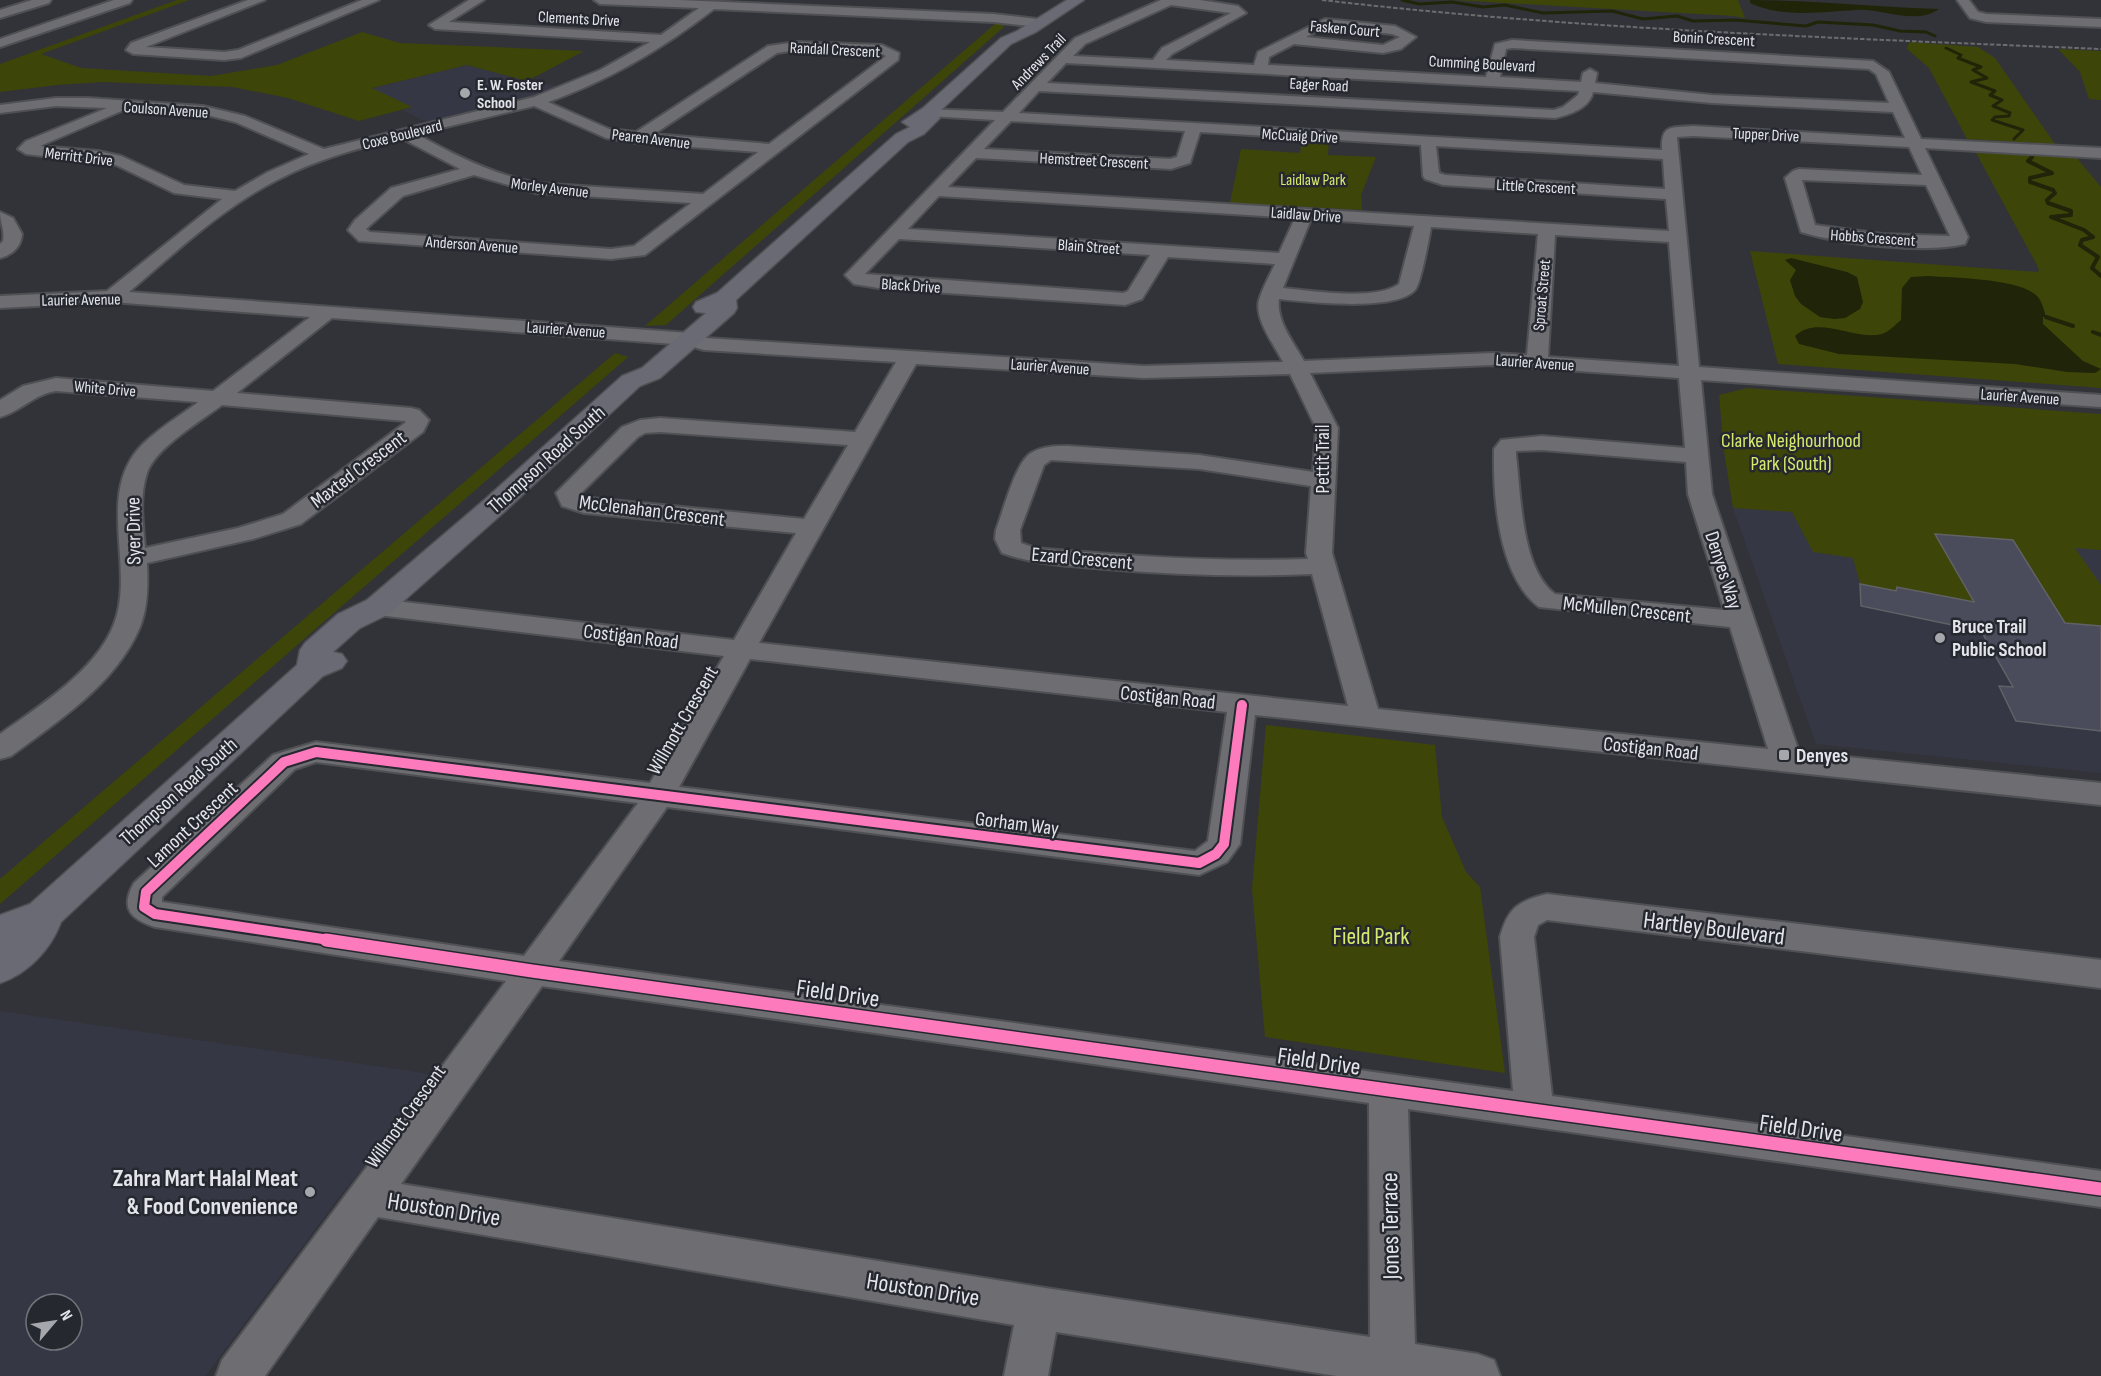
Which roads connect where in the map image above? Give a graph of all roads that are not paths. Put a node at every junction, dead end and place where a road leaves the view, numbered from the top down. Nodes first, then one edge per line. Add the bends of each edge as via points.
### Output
1 (45, 0) edge
2 (126, 0) edge
3 (260, 0) edge
4 (373, 0) edge
5 (478, 0) edge
6 (600, 0) edge
7 (1060, 0) edge
8 (1077, 0) edge
9 (1963, 0) edge
10 (711, 5) junction
11 (2056, 7) dead end
12 (0, 14) edge
13 (1030, 22) junction
14 (2069, 22) junction
15 (2101, 23) edge
16 (663, 39) junction
17 (1293, 40) junction
18 (0, 43) edge
19 (1592, 50) junction
20 (1062, 59) junction
21 (1156, 64) junction
22 (1260, 69) junction
23 (1342, 74) junction
24 (1492, 81) junction
25 (1035, 87) junction
26 (1589, 87) junction
27 (534, 101) junction
28 (124, 105) junction
29 (1898, 108) junction
30 (0, 109) edge
31 (929, 112) junction
32 (1005, 118) junction
33 (1324, 118) junction
34 (1193, 129) junction
35 (405, 134) junction
36 (638, 138) junction
37 (1428, 142) junction
38 (1915, 142) junction
39 (774, 149) junction
40 (972, 153) junction
41 (2101, 153) edge
42 (324, 155) junction
43 (1671, 155) junction
44 (473, 170) junction
45 (1932, 180) junction
46 (935, 190) junction
47 (1675, 195) junction
48 (235, 196) junction
49 (706, 199) junction
50 (1305, 214) junction
51 (0, 217) edge
52 (1424, 221) junction
53 (1547, 229) junction
54 (893, 233) junction
55 (1678, 237) junction
56 (1162, 250) junction
57 (0, 253) edge
58 (1286, 259) junction
59 (1272, 293) junction
60 (112, 296) junction
61 (0, 302) edge
62 (328, 312) junction
63 (679, 338) junction
64 (909, 357) junction
65 (1537, 361) junction
66 (1296, 367) junction
67 (1690, 373) junction
68 (218, 397) junction
69 (2101, 401) edge
70 (0, 410) edge
71 (864, 439) junction
72 (1697, 456) junction
73 (1323, 480) junction
74 (813, 527) junction
75 (135, 558) junction
76 (1323, 566) junction
77 (378, 607) junction
78 (1740, 620) junction
79 (744, 649) junction
80 (1242, 705) junction
81 (1366, 718) junction
82 (0, 749) edge
83 (1787, 762) junction
84 (660, 794) junction
85 (2101, 794) edge
86 (44, 914) junction
87 (0, 935) edge
88 (0, 967) edge
89 (532, 971) junction
90 (2101, 974) edge
91 (1388, 1090) junction
92 (1534, 1111) junction
93 (2101, 1189) edge
94 (369, 1197) junction
95 (1039, 1308) junction
96 (1393, 1369) edge
97 (238, 1376) edge
98 (1026, 1376) edge
99 (1478, 1376) edge

1 - 12 street
2 - 18 street
3 - 4 street via 133,50 241,54
5 - 16 street, Clements Drive via 435,25
6 - 10 street
7 - 13 main road, Thompson Road South
8 - 13 main road, Thompson Road South
9 - 14 street via 1971,12 1981,17
10 - 13 street
10 - 16 street, Coxe Boulevard
11 - 14 street
13 - 31 main road, Thompson Road South via 1016,39 1006,41
14 - 15 street
16 - 27 street, Coxe Boulevard via 588,80
17 - 17 street, Fasken Court via 1383,49 1410,37 1395,30 1329,23
17 - 22 street, Fasken Court via 1263,55
19 - 24 street, Bonin Crescent via 1503,45
19 - 26 street
19 - 29 street, Bonin Crescent via 1686,60 1873,65 1882,72
20 - 21 street, Cumming Boulevard
20 - 21 street, Andrews Trail via 1080,41 1169,1 1240,13 1167,51
20 - 25 street, Andrews Trail
21 - 22 street, Cumming Boulevard
22 - 23 street, Cumming Boulevard
23 - 24 street, Cumming Boulevard
23 - 33 street
24 - 26 street, Cumming Boulevard
25 - 32 street, Andrews Trail
25 - 33 street, Eager Road
26 - 29 street, Cumming Boulevard via 1792,97
26 - 33 street, Eager Road via 1585,97 1555,114
27 - 35 street, Coxe Boulevard
27 - 36 street, Pearen Avenue via 606,133
28 - 30 street, Coulson Avenue via 56,102
28 - 42 street, Coulson Avenue via 216,112 257,125
28 - 48 street, Merritt Drive via 26,149 121,161 180,189
29 - 38 street, Bonin Crescent
31 - 32 street, McCuaig Drive
31 - 63 main road, Thompson Road South via 932,118 902,138 725,298 726,308
32 - 34 street, McCuaig Drive
32 - 40 street, Black Drive
33 - 34 street, McCuaig Drive
33 - 37 street, McCuaig Drive
34 - 40 street, Hemstreet Crescent via 1184,160 1171,164
35 - 42 street, Coxe Boulevard
35 - 44 street, Morley Avenue
36 - 39 street, Pearen Avenue
36 - 39 street, Randall Crescent via 773,49 797,45 892,53 893,57
37 - 43 street, McCuaig Drive
37 - 47 street, Little Crescent via 1431,176 1443,180
38 - 41 street, Tupper Drive
38 - 43 street, Tupper Drive via 1682,131 1669,135
38 - 45 street, Hobbs Crescent
39 - 49 street, Randall Crescent
40 - 46 street, Black Drive
42 - 48 street, Coxe Boulevard via 275,174
43 - 47 street, Tupper Drive
44 - 49 street, Morley Avenue via 536,188
44 - 49 street, Anderson Avenue via 397,192 361,224 358,234 632,253 651,244
45 - 45 street, Hobbs Crescent via 1808,173 1793,178 1807,228 1812,231 1959,240
46 - 50 street, Laidlaw Drive
46 - 54 street, Black Drive
47 - 55 street, Tupper Drive
48 - 60 street, Coxe Boulevard
50 - 52 street, Laidlaw Drive
50 - 58 street, Pettit Trail
51 - 57 street via 9,222 14,232 12,243
52 - 53 street, Laidlaw Drive
52 - 59 street via 1408,286 1402,292 1331,297
53 - 55 street, Laidlaw Drive
53 - 65 street, Sproat Street
54 - 56 street, Blain Street
54 - 56 street, Black Drive via 855,271 857,278 1125,299 1135,295
55 - 67 street, Tupper Drive
56 - 58 street, Blain Street
58 - 59 street, Pettit Trail
59 - 66 street, Pettit Trail via 1270,315
60 - 61 street, Laurier Avenue
60 - 62 street, Laurier Avenue
62 - 63 street, Laurier Avenue
62 - 68 street, Syer Drive
63 - 64 street, Laurier Avenue via 704,344
63 - 77 main road, Thompson Road South via 651,373 631,381
64 - 66 street, Laurier Avenue via 1144,372
64 - 71 street, Willmott Crescent
65 - 66 street, Laurier Avenue via 1492,359
65 - 67 street, Laurier Avenue
66 - 73 street, Pettit Trail via 1327,428
67 - 69 street, Laurier Avenue
67 - 72 street, Denyes Way
68 - 70 street, White Drive via 50,384 30,390
68 - 75 street, Syer Drive via 140,462 131,491
68 - 75 street, Maxted Crescent via 411,415 418,420 415,427 292,519
71 - 74 street, Willmott Crescent
71 - 74 street, McClenahan Crescent via 660,425 640,427 568,492 570,501 584,506
72 - 78 street, Denyes Way via 1700,494
72 - 78 street, McMullen Crescent via 1542,443 1509,445 1505,455 1518,557 1533,591 1548,601
73 - 76 street, Pettit Trail via 1318,553
73 - 76 street, Ezard Crescent via 1199,462 1047,454 1033,463 1007,539 1011,548 1032,555 1172,567
74 - 79 street, Willmott Crescent
75 - 82 street, Syer Drive via 133,603 118,644 78,688
76 - 81 street, Pettit Trail
77 - 79 street, Costigan Road
77 - 86 main road, Thompson Road South via 379,622 340,657 312,669
78 - 83 street, Denyes Way
79 - 80 street, Costigan Road
79 - 84 street, Willmott Crescent
80 - 81 street, Costigan Road
80 - 84 street, Gorham Way via 1224,844 1216,854 1199,863 839,820
81 - 83 street, Costigan Road
83 - 85 street, Costigan Road
84 - 89 street, Willmott Crescent
84 - 89 street, Lamont Crescent via 316,752 304,754 284,762 146,892 144,907 155,914
86 - 87 main road, Thompson Road South via 9,927
86 - 88 main road, Thompson Road South via 36,935
89 - 91 street, Field Drive
89 - 94 street, Willmott Crescent
90 - 92 street, Hartley Boulevard via 1547,907 1532,910 1524,917 1517,937
91 - 92 street, Field Drive
91 - 96 street, Jones Terrace
92 - 93 street, Field Drive
94 - 95 street, Houston Drive
94 - 97 street, Willmott Crescent
95 - 96 street, Houston Drive
95 - 98 street
96 - 99 street, Houston Drive

